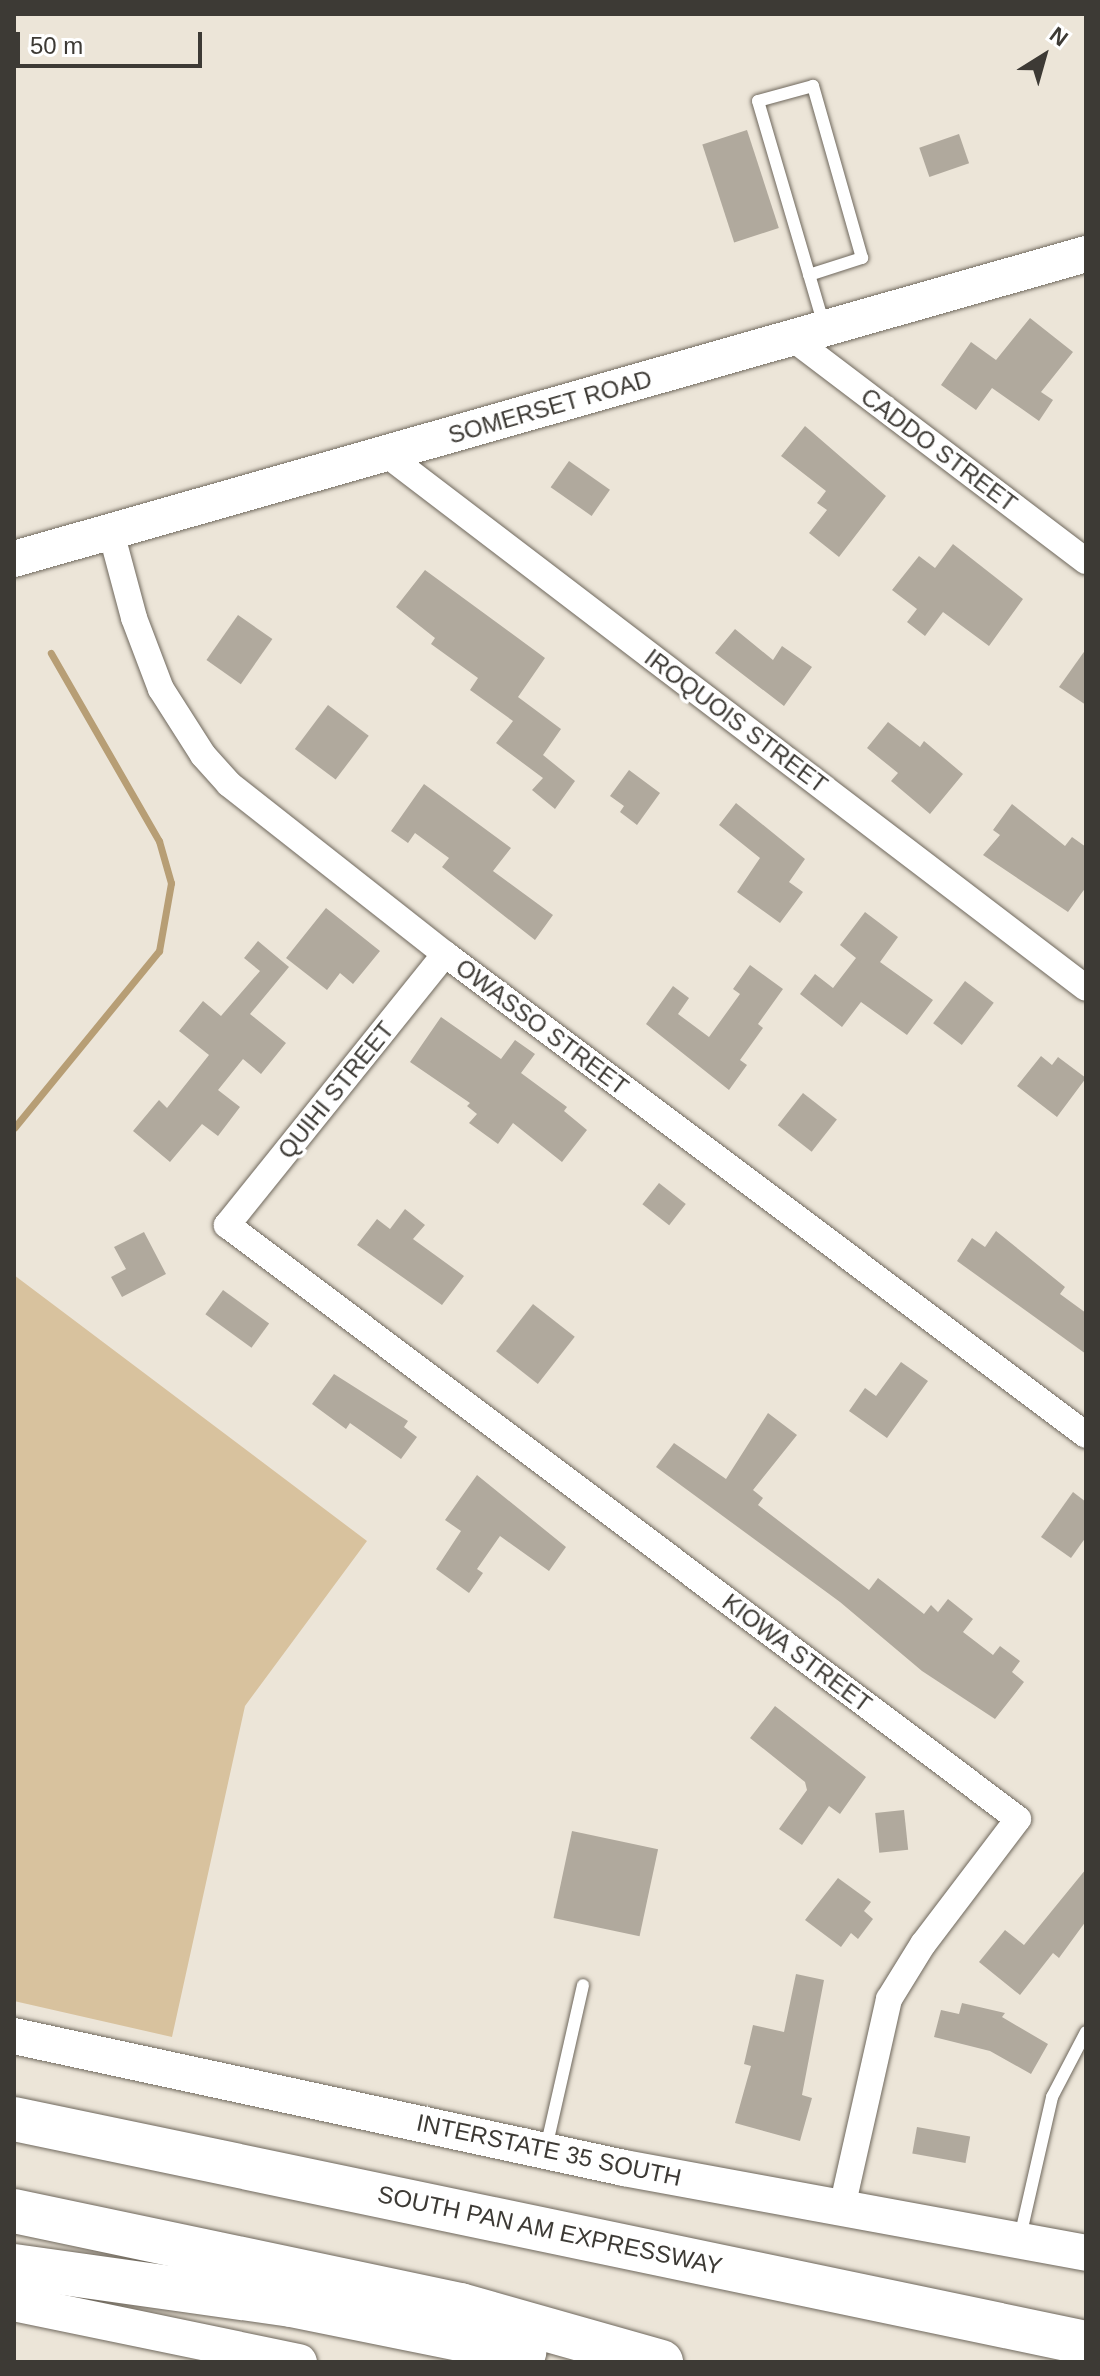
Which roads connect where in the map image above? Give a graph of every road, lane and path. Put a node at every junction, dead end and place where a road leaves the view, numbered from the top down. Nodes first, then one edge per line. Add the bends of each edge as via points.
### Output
1 (1086, 254) edge
2 (809, 275) junction
3 (808, 333) junction
4 (386, 454) junction
5 (111, 532) junction
6 (14, 559) edge
7 (1086, 561) edge
8 (445, 954) junction
9 (1086, 988) edge
10 (227, 1225) joint
11 (1086, 1435) edge
12 (583, 1985) dead end
13 (1086, 2032) edge
14 (14, 2036) edge
15 (14, 2119) edge
16 (546, 2151) junction
17 (842, 2207) junction
18 (14, 2211) edge
19 (1019, 2241) junction
20 (1086, 2253) edge
21 (14, 2266) edge
22 (14, 2303) edge
23 (1086, 2343) edge
24 (299, 2362) edge
25 (563, 2362) edge
26 (661, 2362) edge

1 - 3 main road, SOMERSET ROAD
2 - 2 lane via 758,101 813,86 862,258
2 - 3 lane
3 - 4 main road, SOMERSET ROAD
3 - 7 street, CADDO STREET
4 - 5 main road, SOMERSET ROAD
4 - 9 street, IROQUOIS STREET
5 - 6 main road, SOMERSET ROAD
5 - 8 street, OWASSO STREET via 145,653 203,755 258,810
8 - 10 street, QUIHI STREET
8 - 11 street, OWASSO STREET
10 - 17 street, KIOWA STREET via 1018,1819 923,1944 889,1999
12 - 16 lane
13 - 19 lane via 1052,2097
14 - 16 main road, INTERSTATE 35 SOUTH
15 - 23 highway, SOUTH PAN AM EXPRESSWAY
16 - 17 main road, INTERSTATE 35 SOUTH
17 - 19 main road, INTERSTATE 35 SOUTH
18 - 26 highway via 460,2305
19 - 20 main road, INTERSTATE 35 SOUTH
21 - 25 highway via 291,2305
22 - 24 main road

